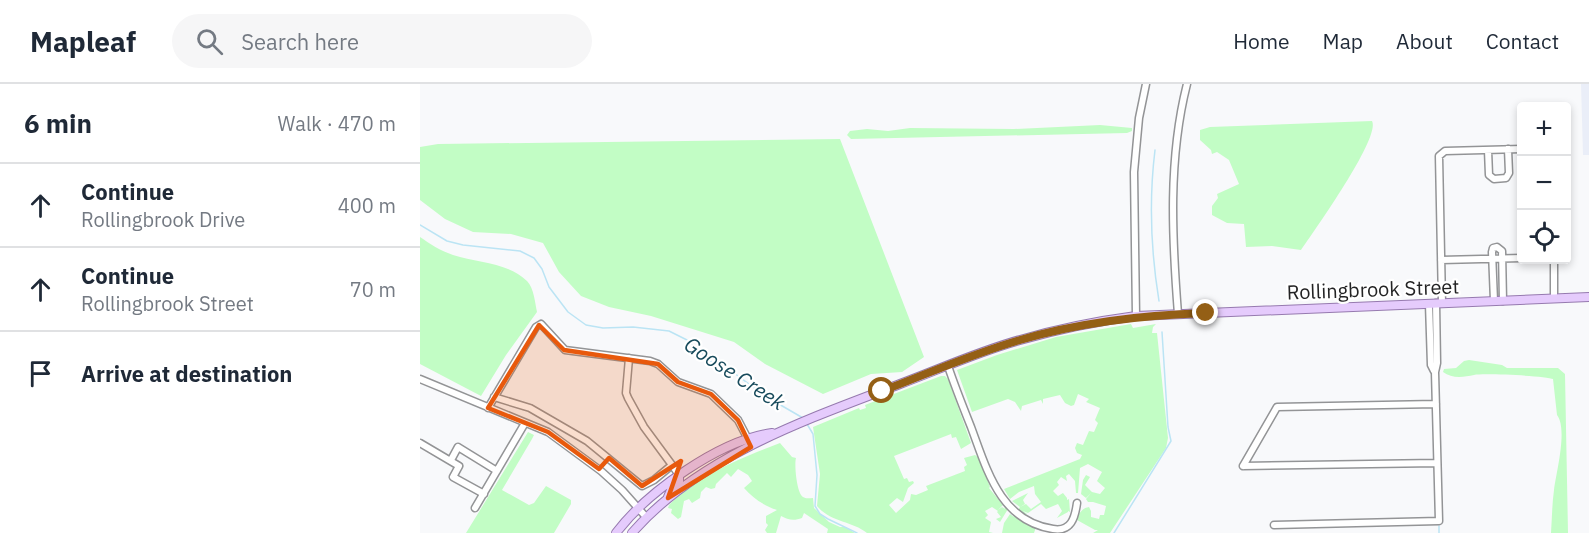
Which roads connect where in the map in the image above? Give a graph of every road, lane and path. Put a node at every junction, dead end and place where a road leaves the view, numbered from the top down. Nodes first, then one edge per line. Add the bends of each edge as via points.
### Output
1 (1146, 84) edge
2 (1187, 84) edge
3 (1508, 149) junction
4 (1517, 149) edge
5 (1488, 150) junction
6 (1517, 258) edge
7 (1492, 259) junction
8 (1503, 259) junction
9 (1441, 260) junction
10 (1554, 264) edge
11 (1589, 297) edge
12 (1554, 298) junction
13 (1494, 301) junction
14 (1503, 301) junction
15 (1436, 303) junction
16 (1178, 314) junction
17 (1136, 316) junction
18 (629, 357) junction
19 (948, 366) junction
20 (420, 379) edge
21 (494, 397) junction
22 (1436, 404) junction
23 (488, 408) junction
24 (525, 423) junction
25 (420, 442) edge
26 (750, 443) junction
27 (609, 458) junction
28 (451, 460) junction
29 (1437, 463) junction
30 (672, 465) junction
31 (599, 469) junction
32 (497, 471) junction
33 (679, 475) junction
34 (484, 494) junction
35 (668, 498) junction
36 (1077, 503) dead end
37 (475, 508) dead end
38 (639, 509) junction
39 (646, 517) junction
40 (1274, 525) dead end
41 (616, 533) edge
42 (632, 533) edge

1 - 17 street via 1134,172
2 - 16 street via 1174,165
3 - 4 street
3 - 5 street
3 - 5 street via 1506,178 1489,175
5 - 9 street via 1445,151 1439,156
6 - 8 street
7 - 8 street
7 - 8 street via 1497,247 1501,248
7 - 9 street
7 - 13 street
8 - 14 street
9 - 15 street
10 - 12 street
11 - 12 main road, Rollingbrook Street
12 - 14 main road, Rollingbrook Street
13 - 14 main road, Rollingbrook Street
13 - 15 main road, Rollingbrook Street
15 - 16 main road, Rollingbrook Street
15 - 22 street
16 - 17 main road, Rollingbrook Street
17 - 19 main road, Rollingbrook Street via 1019,340
18 - 21 street via 565,350 541,324
18 - 26 street via 654,363 678,382 711,394 738,420
18 - 30 street via 626,393
19 - 26 main road, Rollingbrook Street
19 - 36 street via 988,473 1007,504 1030,521 1060,530 1070,526
20 - 23 street
21 - 23 street
21 - 27 street via 530,408 588,441
22 - 29 street
22 - 29 street via 1277,407 1243,466
23 - 24 street
24 - 31 street via 561,441
24 - 32 street
25 - 28 street
26 - 33 main road via 726,449
26 - 35 main road
27 - 30 street via 644,487
27 - 31 street
28 - 32 street via 458,447
28 - 34 street via 459,466 453,477
29 - 40 street via 1439,521
30 - 33 street
31 - 38 street
32 - 34 street
33 - 35 main road via 679,482
33 - 38 main road
34 - 37 street
35 - 39 main road
38 - 39 street
38 - 41 main road
39 - 42 main road

